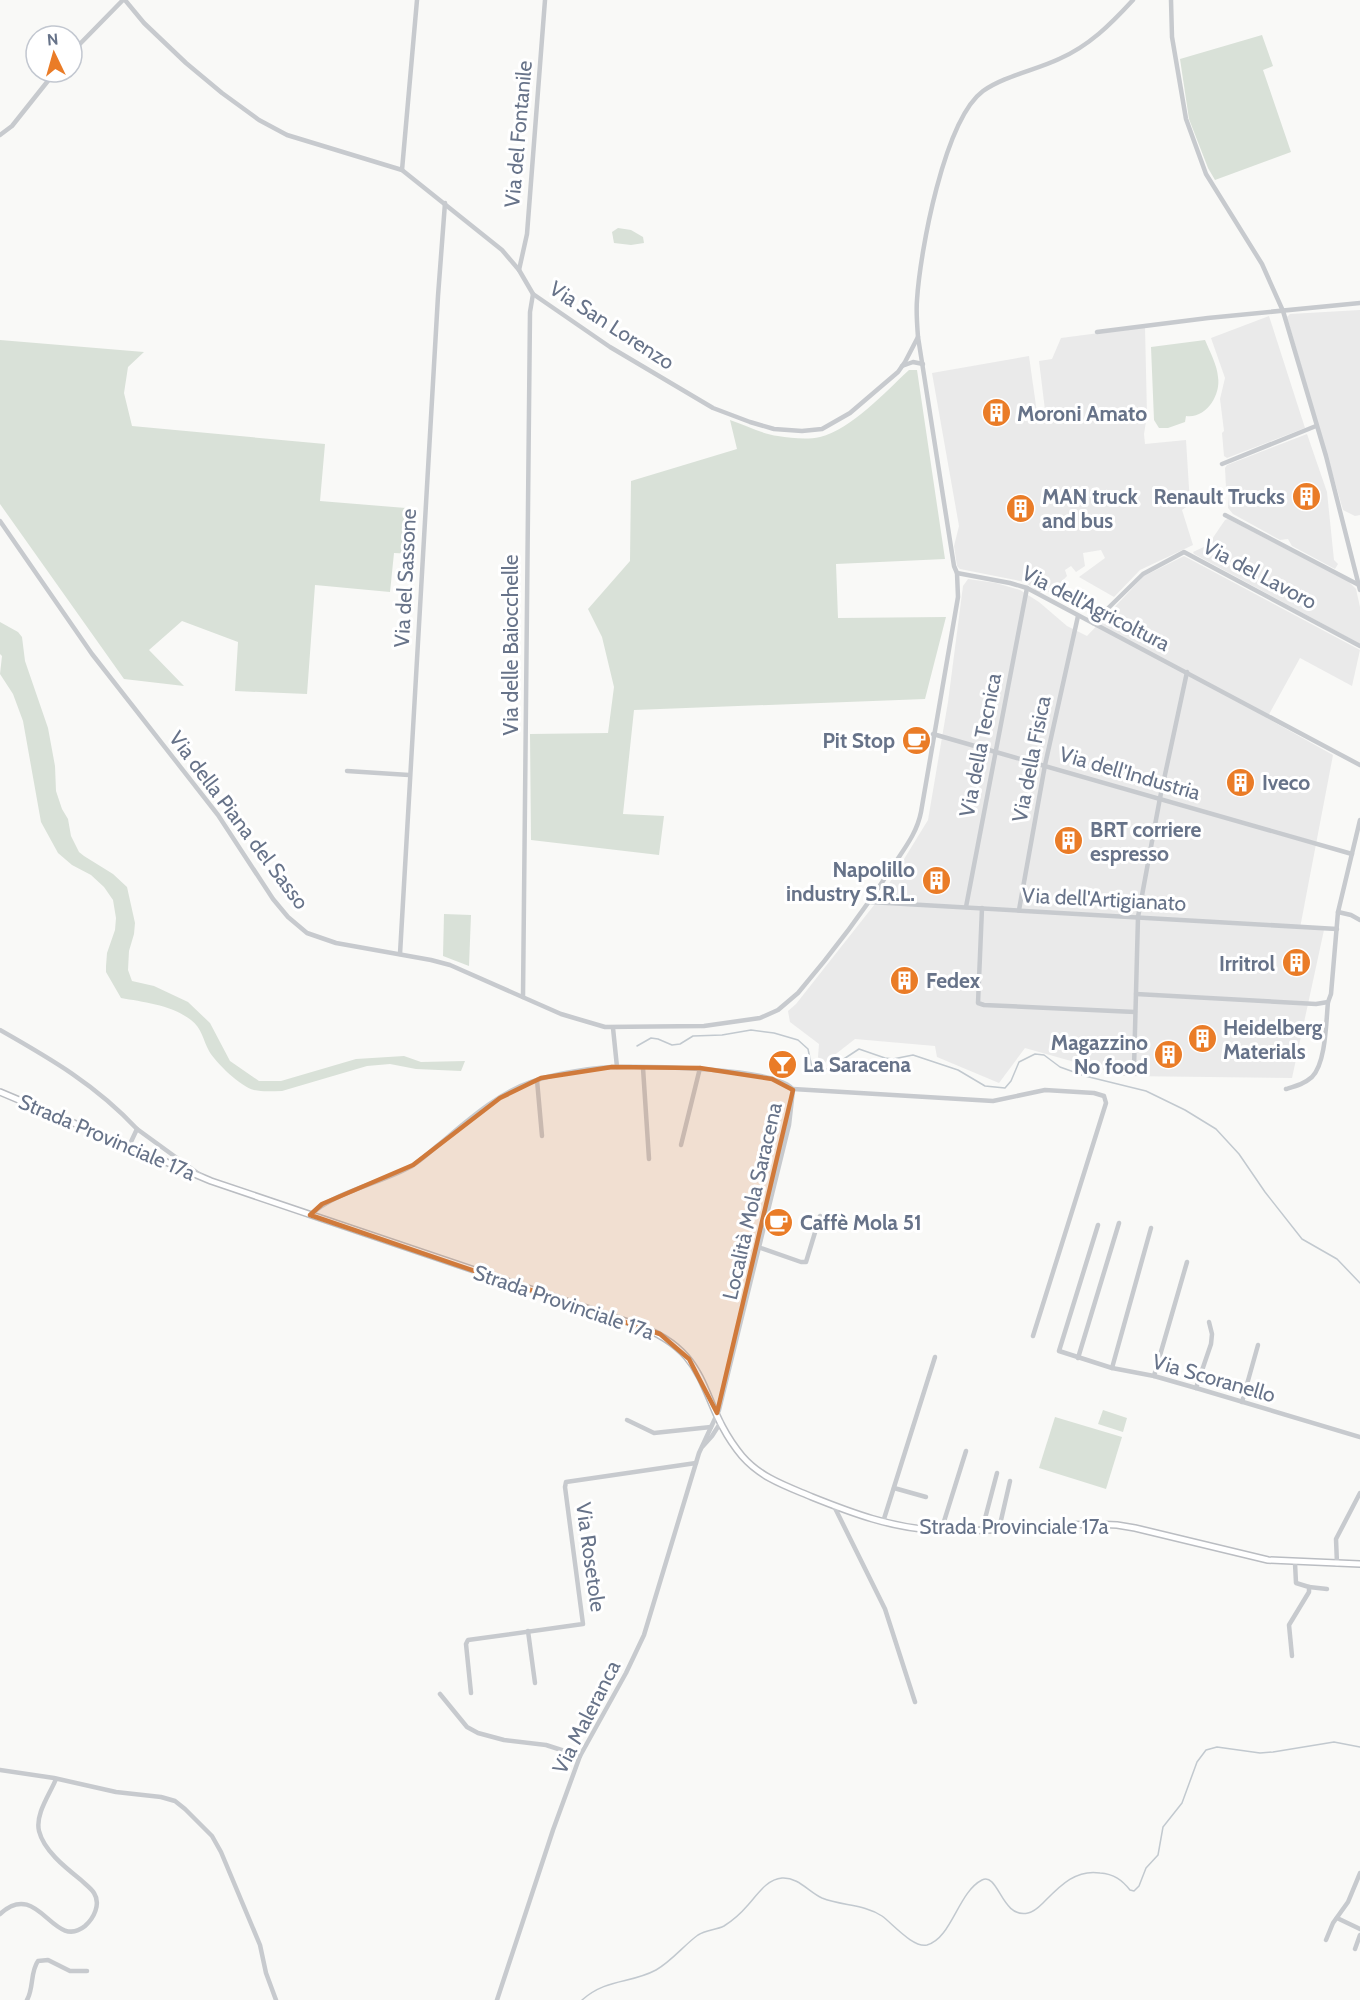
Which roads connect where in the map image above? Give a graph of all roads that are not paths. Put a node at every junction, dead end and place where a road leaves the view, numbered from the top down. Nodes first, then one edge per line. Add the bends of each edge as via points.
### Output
1 (124, 0) edge
2 (417, 0) edge
3 (545, 0) edge
4 (1133, 0) edge
5 (1171, 0) edge
6 (84, 40) edge
7 (45, 84) edge
8 (0, 137) edge
9 (402, 170) junction
10 (445, 203) junction
11 (519, 270) junction
12 (533, 294) junction
13 (1360, 303) edge
14 (1283, 311) junction
15 (1097, 332) dead end
16 (918, 337) junction
17 (923, 364) junction
18 (902, 366) junction
19 (1316, 426) junction
20 (1222, 464) dead end
21 (1225, 515) dead end
22 (0, 521) edge
23 (957, 573) junction
24 (1359, 587) edge
25 (1027, 588) junction
26 (1078, 616) junction
27 (1093, 624) junction
28 (1360, 646) edge
29 (1187, 672) junction
30 (933, 734) junction
31 (995, 752) junction
32 (1045, 765) junction
33 (1360, 765) edge
34 (347, 771) dead end
35 (410, 775) junction
36 (1160, 798) junction
37 (1360, 820) edge
38 (1352, 854) junction
39 (870, 902) junction
40 (966, 908) junction
41 (982, 908) junction
42 (1019, 910) junction
43 (1338, 912) junction
44 (1138, 917) junction
45 (1360, 920) edge
46 (1336, 929) junction
47 (400, 954) junction
48 (1136, 994) junction
49 (523, 997) junction
50 (1328, 1002) junction
51 (1135, 1012) junction
52 (613, 1028) junction
53 (0, 1030) edge
54 (617, 1067) junction
55 (643, 1068) junction
56 (700, 1068) junction
57 (1134, 1068) dead end
58 (537, 1080) junction
59 (793, 1089) junction
60 (1286, 1089) dead end
61 (0, 1092) edge
62 (137, 1129) junction
63 (542, 1136) dead end
64 (681, 1145) dead end
65 (129, 1146) junction
66 (649, 1159) dead end
67 (205, 1178) junction
68 (310, 1215) junction
69 (820, 1216) dead end
70 (1119, 1224) dead end
71 (1098, 1225) dead end
72 (1151, 1228) dead end
73 (758, 1247) junction
74 (1187, 1262) dead end
75 (1209, 1322) dead end
76 (1033, 1336) dead end
77 (1258, 1345) dead end
78 (935, 1357) dead end
79 (1078, 1358) junction
80 (1112, 1368) junction
81 (1154, 1376) junction
82 (1196, 1388) junction
83 (1242, 1402) junction
84 (717, 1413) junction
85 (627, 1420) dead end
86 (721, 1422) junction
87 (711, 1426) junction
88 (1360, 1437) edge
89 (701, 1448) junction
90 (966, 1451) dead end
91 (696, 1463) junction
92 (997, 1473) dead end
93 (1010, 1481) dead end
94 (894, 1488) junction
95 (1360, 1493) edge
96 (927, 1497) dead end
97 (834, 1506) junction
98 (883, 1522) junction
99 (999, 1529) junction
100 (982, 1530) junction
101 (941, 1531) junction
102 (1295, 1563) junction
103 (1337, 1564) junction
104 (1360, 1564) edge
105 (1309, 1587) junction
106 (1327, 1589) dead end
107 (528, 1631) junction
108 (1292, 1656) dead end
109 (535, 1683) dead end
110 (471, 1693) dead end
111 (440, 1694) dead end
112 (915, 1702) dead end
113 (580, 1756) junction
114 (0, 1770) edge
115 (56, 1779) junction
116 (1360, 1873) edge
117 (0, 1914) edge
118 (1337, 1918) junction
119 (1360, 1929) edge
120 (1360, 1935) edge
121 (1326, 1940) dead end
122 (1355, 1949) dead end
123 (87, 1971) dead end
124 (27, 2000) edge
125 (276, 2000) edge
126 (497, 2000) edge

1 - 6 street
1 - 9 street, Via San Lorenzo via 186,63 267,125 287,135
2 - 9 street
3 - 11 street, Via del Fontanile via 527,234
4 - 16 street via 1086,44 989,88 965,111 947,152 926,238 918,293
5 - 14 street via 1178,75 1196,152 1262,264
7 - 8 street
9 - 10 street, Via San Lorenzo
10 - 11 street, Via San Lorenzo via 500,248
10 - 35 street, Via del Sassone
11 - 12 street, Via San Lorenzo
12 - 18 street, Via San Lorenzo via 604,344 698,400 774,429 812,431 830,426
12 - 49 street, Via delle Baiocchelle
13 - 14 street
14 - 15 street
14 - 19 street
16 - 17 street
16 - 18 street, Via San Lorenzo
17 - 18 street
17 - 23 street
19 - 20 street
19 - 24 street
21 - 24 street
22 - 47 street, Via della Piana del Sasso via 92,654 218,815 288,917 319,938
23 - 25 street, Via dell'Agricoltura
23 - 30 street via 958,605
25 - 26 street, Via dell'Agricoltura
25 - 31 street, Via della Tecnica
26 - 27 street, Via dell'Agricoltura
26 - 32 street, Via della Fisica
27 - 28 street, Via del Lavoro via 1143,574 1184,552
27 - 29 street, Via dell'Agricoltura
29 - 33 street, Via dell'Agricoltura
29 - 36 street
30 - 31 street, Via dell'Industria
30 - 39 street, Via della Piana del Sasso via 918,823
31 - 32 street, Via dell'Industria
31 - 40 street, Via della Tecnica
32 - 36 street, Via dell'Industria
32 - 42 street, Via della Fisica
34 - 35 street
35 - 47 street, Via del Sassone
36 - 38 street, Via dell'Industria
36 - 44 street
37 - 38 street
38 - 43 street
39 - 40 street, Via dell'Artigianato
39 - 52 street, Via della Piana del Sasso via 798,993 775,1013 714,1025
40 - 41 street, Via dell'Artigianato
41 - 42 street, Via dell'Artigianato
41 - 51 street via 978,1003
42 - 44 street, Via dell'Artigianato
43 - 45 street
43 - 46 street
44 - 46 street, Via dell'Artigianato
44 - 48 street
46 - 50 street
47 - 49 street, Via della Piana del Sasso via 455,967
48 - 50 street
48 - 51 street
49 - 52 street, Via della Piana del Sasso via 574,1019
50 - 60 street via 1323,1053 1314,1075 1301,1085
51 - 57 street
52 - 54 street
53 - 62 street via 81,1078
54 - 55 street, Località Mola Saracena
54 - 58 street, Località Mola Saracena
55 - 56 street, Località Mola Saracena
55 - 66 street
56 - 59 street, Località Mola Saracena via 772,1079
56 - 64 street
58 - 63 street
58 - 68 street, Località Mola Saracena via 500,1098 412,1165 330,1200
59 - 73 street, Località Mola Saracena via 789,1125
59 - 76 street via 993,1101 1048,1090 1104,1096 1106,1104
61 - 65 main road, Strada Provinciale 17a
62 - 65 street
62 - 67 street
65 - 67 main road, Strada Provinciale 17a
67 - 68 main road, Strada Provinciale 17a
68 - 84 main road, Strada Provinciale 17a via 660,1335 689,1359
69 - 73 street via 806,1262
70 - 79 street
71 - 79 street, Via Scoranello via 1059,1351
72 - 80 street
73 - 84 street, Località Mola Saracena
74 - 81 street
75 - 82 street via 1211,1344
77 - 83 street
78 - 94 street
79 - 80 street, Via Scoranello
80 - 81 street, Via Scoranello
81 - 82 street, Via Scoranello
82 - 83 street, Via Scoranello
83 - 88 street, Via Scoranello
84 - 86 main road, Strada Provinciale 17a
84 - 87 street, Località Mola Saracena
85 - 87 street via 654,1433
86 - 89 street
86 - 97 main road, Strada Provinciale 17a via 737,1450 760,1473
87 - 89 street, Località Mola Saracena
89 - 91 street, Via Maleranca
90 - 101 street
91 - 107 street, Via Rosetole via 565,1483 583,1624
91 - 113 street, Via Maleranca via 644,1635
92 - 100 street
93 - 99 street
94 - 96 street
94 - 98 street
95 - 103 street via 1336,1539
97 - 98 main road, Strada Provinciale 17a
97 - 112 street via 885,1609
98 - 101 main road, Strada Provinciale 17a
99 - 100 main road, Strada Provinciale 17a
99 - 102 main road, Strada Provinciale 17a via 1122,1526 1246,1556
100 - 101 main road, Strada Provinciale 17a
102 - 103 main road, Strada Provinciale 17a
102 - 105 street via 1296,1583
103 - 104 main road, Strada Provinciale 17a
105 - 106 street
105 - 108 street via 1289,1625
107 - 109 street
107 - 110 street via 467,1641
111 - 113 street via 467,1727 478,1733 546,1745
113 - 126 street, Via Maleranca
114 - 115 street
115 - 117 street via 41,1814 40,1833 55,1857 93,1891 96,1909 85,1925 72,1931 57,1927 32,1906 14,1905
115 - 125 street via 168,1798 198,1821 221,1852 258,1940
116 - 118 street
118 - 119 street
118 - 121 street
120 - 122 street
123 - 124 street via 70,1971 48,1960 39,1960

